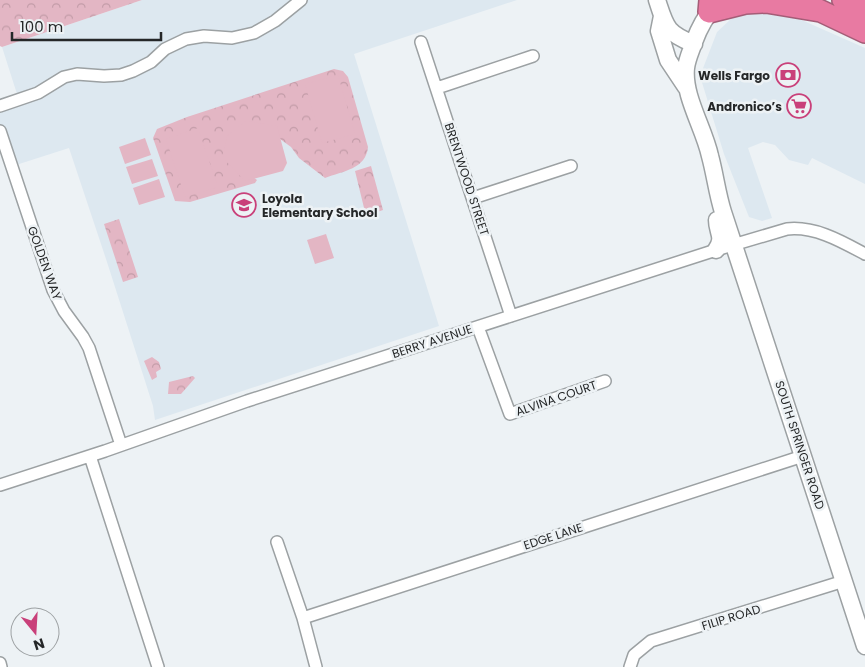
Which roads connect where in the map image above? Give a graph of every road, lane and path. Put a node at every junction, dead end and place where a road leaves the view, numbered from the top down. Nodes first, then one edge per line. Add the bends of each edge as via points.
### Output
1 (301, 0) edge
2 (657, 0) edge
3 (799, 0) edge
4 (843, 0) edge
5 (713, 4) edge
6 (820, 11) junction
7 (865, 11) edge
8 (662, 16) junction
9 (865, 32) edge
10 (422, 42) dead end
11 (694, 44) junction
12 (533, 56) dead end
13 (437, 88) junction
14 (688, 91) junction
15 (0, 106) edge
16 (0, 131) edge
17 (571, 166) dead end
18 (473, 198) junction
19 (722, 212) junction
20 (734, 244) junction
21 (716, 250) junction
22 (865, 254) edge
23 (511, 316) junction
24 (478, 327) junction
25 (605, 381) dead end
26 (121, 446) junction
27 (90, 456) junction
28 (803, 456) junction
29 (0, 485) edge
30 (277, 542) dead end
31 (844, 581) junction
32 (303, 618) junction
33 (865, 646) edge
34 (0, 663) edge
35 (1, 667) edge
36 (158, 667) edge
37 (316, 667) edge
38 (630, 667) edge

1 - 15 street via 254,33 232,38 204,36 186,39 133,71 64,77 38,93
2 - 8 street
3 - 6 highway
4 - 7 highway
5 - 6 highway via 766,2
5 - 11 street, SOUTH SPRINGER ROAD
6 - 9 highway
8 - 11 street via 670,31
8 - 14 street via 659,31 668,60
10 - 13 street, BRENTWOOD STREET
11 - 14 street, SOUTH SPRINGER ROAD via 687,60
12 - 13 street
13 - 18 street, BRENTWOOD STREET
14 - 19 street, SOUTH SPRINGER ROAD via 710,155
16 - 26 street, GOLDEN WAY via 53,290 89,348
17 - 18 street
18 - 23 street, BRENTWOOD STREET
19 - 20 street, SOUTH SPRINGER ROAD
19 - 21 street via 716,221 721,236
20 - 21 street, BERRY AVENUE
20 - 22 street, BERRY AVENUE via 798,228 828,235
20 - 28 street, SOUTH SPRINGER ROAD
21 - 23 street, BERRY AVENUE
23 - 24 street, BERRY AVENUE
24 - 25 street, ALVINA COURT via 510,414
24 - 26 street, BERRY AVENUE via 247,401
26 - 27 street, BERRY AVENUE
27 - 29 street, BERRY AVENUE
27 - 36 street
28 - 31 street, SOUTH SPRINGER ROAD
28 - 32 street, EDGE LANE
30 - 32 street
31 - 33 street, SOUTH SPRINGER ROAD
31 - 38 street, FILIP ROAD via 651,642 634,655
32 - 37 street
34 - 35 street

